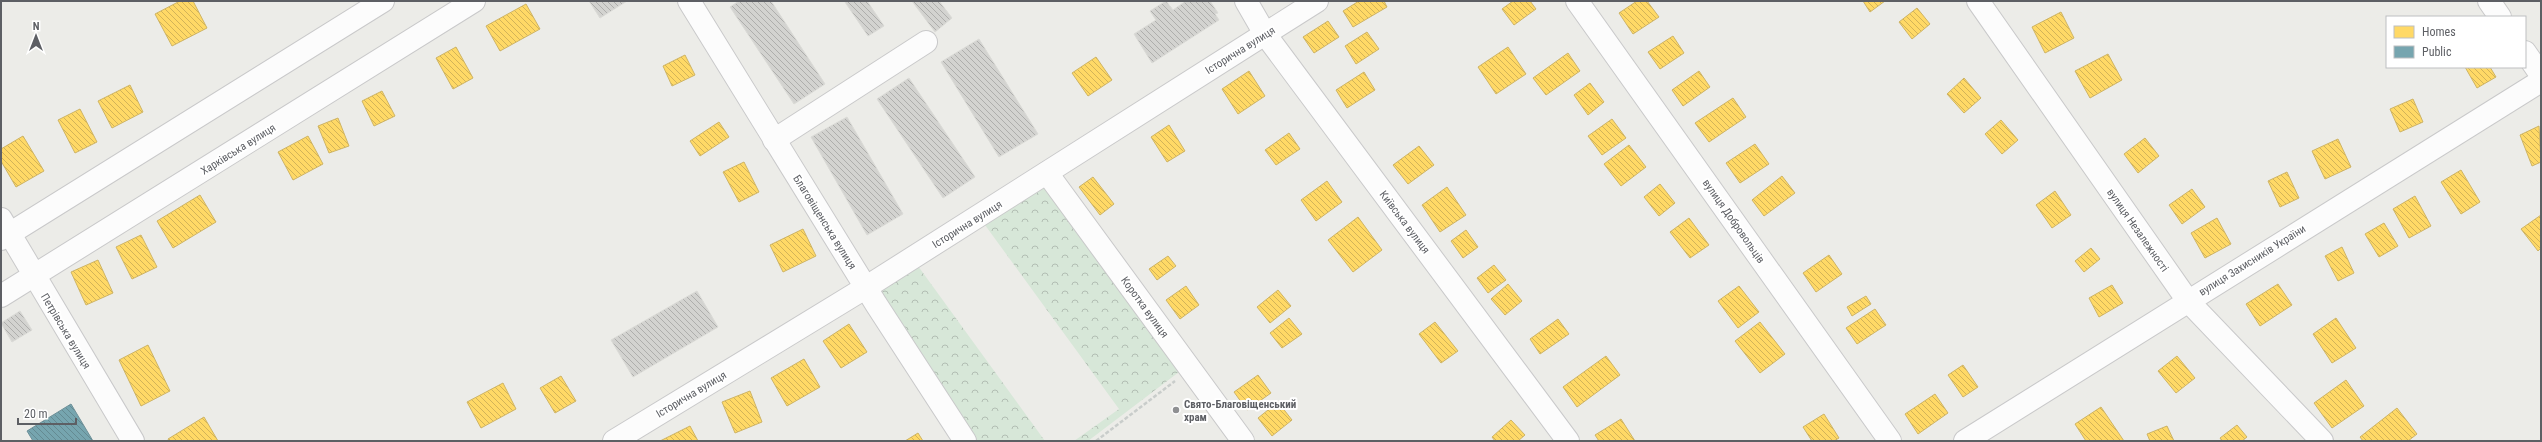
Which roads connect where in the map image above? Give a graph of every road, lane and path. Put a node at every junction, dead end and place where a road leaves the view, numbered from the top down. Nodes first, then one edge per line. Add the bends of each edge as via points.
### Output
1 (383, 1) edge
2 (474, 1) edge
3 (688, 1) edge
4 (1246, 1) edge
5 (1316, 1) edge
6 (1577, 1) edge
7 (1978, 1) edge
8 (2489, 1) edge
9 (2499, 16) edge
10 (1265, 34) junction
11 (926, 42) dead end
12 (2526, 53) edge
13 (2541, 75) edge
14 (2541, 81) edge
15 (774, 140) junction
16 (1047, 173) junction
17 (4, 231) edge
18 (34, 277) junction
19 (865, 288) junction
20 (1, 296) edge
21 (2188, 300) junction
22 (1191, 369) junction
23 (133, 441) edge
24 (614, 441) edge
25 (965, 441) edge
26 (1096, 441) edge
27 (1244, 441) edge
28 (1568, 441) edge
29 (1890, 441) edge
30 (1965, 441) edge
31 (2322, 441) edge

1 - 17 street
2 - 18 street, Харківська вулиця
3 - 15 street, Благовіщенська вулиця
4 - 10 street, Київська вулиця
5 - 10 street, Історична вулиця
6 - 29 street, вулиця Добровольців
7 - 21 street, вулиця Незалежності
8 - 9 street
10 - 16 street, Історична вулиця
10 - 28 street, Київська вулиця
11 - 15 street
12 - 13 street
14 - 21 street, вулиця Захисників України
15 - 19 street, Благовіщенська вулиця
16 - 19 street, Історична вулиця
16 - 22 street, Коротка вулиця
17 - 18 street, Петрівська вулиця
18 - 20 street, Харківська вулиця
18 - 23 street, Петрівська вулиця
19 - 24 street, Історична вулиця
19 - 25 street, Благовіщенська вулиця
21 - 30 street, вулиця Захисників України
21 - 31 street, вулиця Незалежності
22 - 26 path
22 - 27 street, Коротка вулиця

